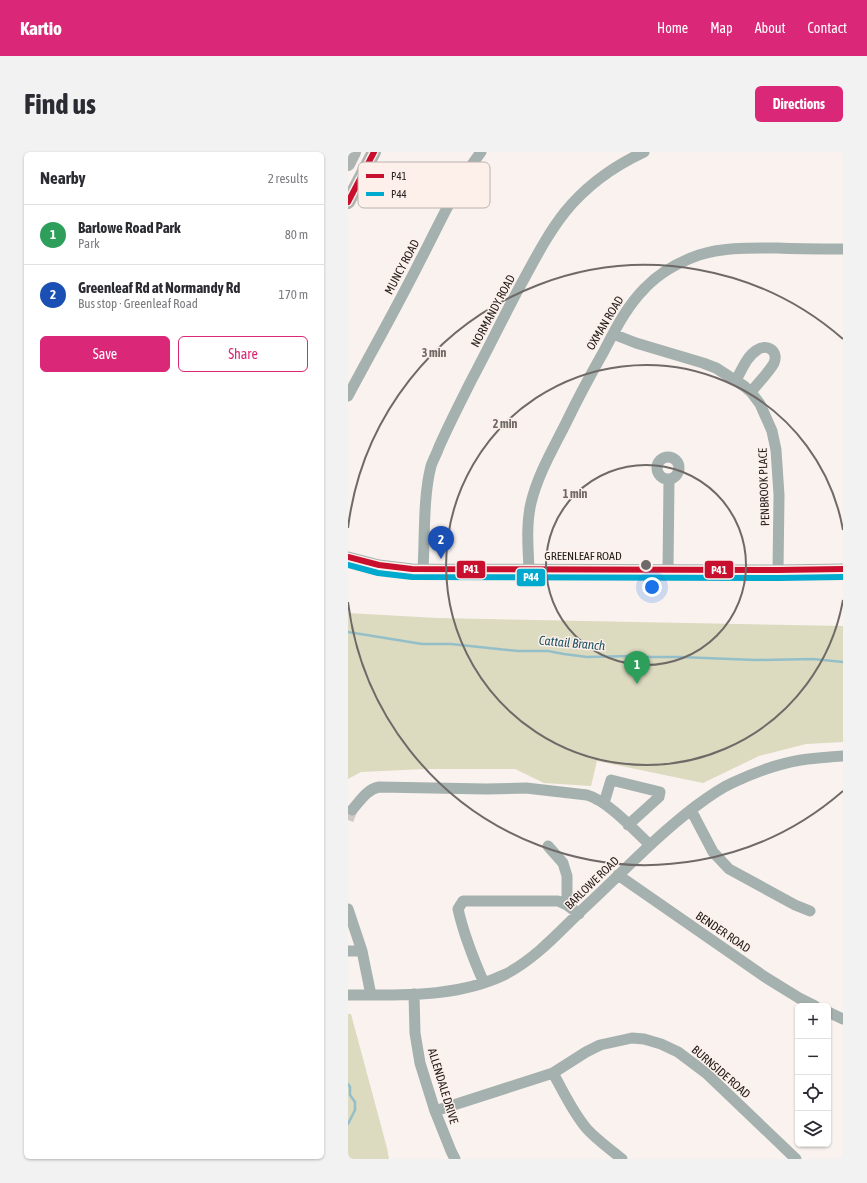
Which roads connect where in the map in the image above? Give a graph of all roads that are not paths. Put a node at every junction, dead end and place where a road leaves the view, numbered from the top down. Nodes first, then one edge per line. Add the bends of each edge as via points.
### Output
1 (354, 152) edge
2 (374, 152) edge
3 (481, 152) edge
4 (644, 152) edge
5 (369, 162) edge
6 (474, 162) edge
7 (348, 164) edge
8 (358, 183) edge
9 (348, 202) edge
10 (447, 208) edge
11 (843, 249) edge
12 (613, 334) junction
13 (736, 380) junction
14 (751, 392) junction
15 (348, 396) edge
16 (669, 479) dead end
17 (348, 557) edge
18 (423, 569) junction
19 (529, 569) junction
20 (668, 570) junction
21 (778, 570) junction
22 (843, 570) edge
23 (843, 756) edge
24 (604, 803) junction
25 (352, 810) dead end
26 (691, 810) junction
27 (628, 825) junction
28 (650, 845) junction
29 (548, 846) dead end
30 (618, 875) junction
31 (567, 905) junction
32 (348, 909) edge
33 (810, 911) dead end
34 (579, 914) junction
35 (348, 951) edge
36 (362, 951) junction
37 (484, 983) junction
38 (414, 994) junction
39 (348, 995) edge
40 (371, 995) junction
41 (809, 1003) edge
42 (831, 1013) edge
43 (843, 1019) edge
44 (553, 1073) junction
45 (435, 1111) junction
46 (456, 1159) edge
47 (622, 1159) edge
48 (796, 1159) edge

1 - 7 main road
2 - 5 main road
3 - 6 street, MUNCY ROAD
4 - 18 street, NORMANDY ROAD via 616,167 585,191 552,231 532,265 432,464 426,502
8 - 9 main road
10 - 15 street, MUNCY ROAD
11 - 12 street, OXMAN ROAD via 735,248 698,256 663,273 646,287 627,309
12 - 13 street, PENBROOK PLACE via 703,363
12 - 19 street, OXMAN ROAD via 535,488 529,515
13 - 14 street, PENBROOK PLACE
13 - 14 street via 753,353 761,348 771,349 775,353 774,364
14 - 21 street, PENBROOK PLACE via 764,411 775,441 779,495
16 - 20 street
17 - 18 street, GREENLEAF ROAD via 379,565
18 - 19 street, GREENLEAF ROAD
19 - 20 street, GREENLEAF ROAD
20 - 21 street, GREENLEAF ROAD
21 - 22 street, GREENLEAF ROAD
23 - 26 street, BARLOWE ROAD via 799,760 764,770 731,783
24 - 25 street via 587,795 533,788 379,787 367,794
24 - 27 street
24 - 27 street via 611,780 660,792 659,797
26 - 28 street, BARLOWE ROAD
26 - 33 street via 713,852 729,869
27 - 28 street
28 - 30 street, BARLOWE ROAD
29 - 31 street via 563,863 567,876
30 - 34 street, BARLOWE ROAD
30 - 41 street, BENDER ROAD via 765,977
31 - 34 street
31 - 37 street via 558,901 463,901 458,909 462,925
32 - 36 street
34 - 37 street, BARLOWE ROAD via 529,960
35 - 36 street
36 - 40 street
37 - 38 street, BARLOWE ROAD via 438,993
38 - 40 street, BARLOWE ROAD
38 - 45 street, ALLENDALE DRIVE via 415,1033 420,1063
39 - 40 street, BARLOWE ROAD
42 - 43 street
44 - 45 street, BURNSIDE ROAD
44 - 47 street via 586,1127
44 - 48 street, BURNSIDE ROAD via 600,1045 632,1038 661,1044 678,1052 706,1073
45 - 46 street, ALLENDALE DRIVE

